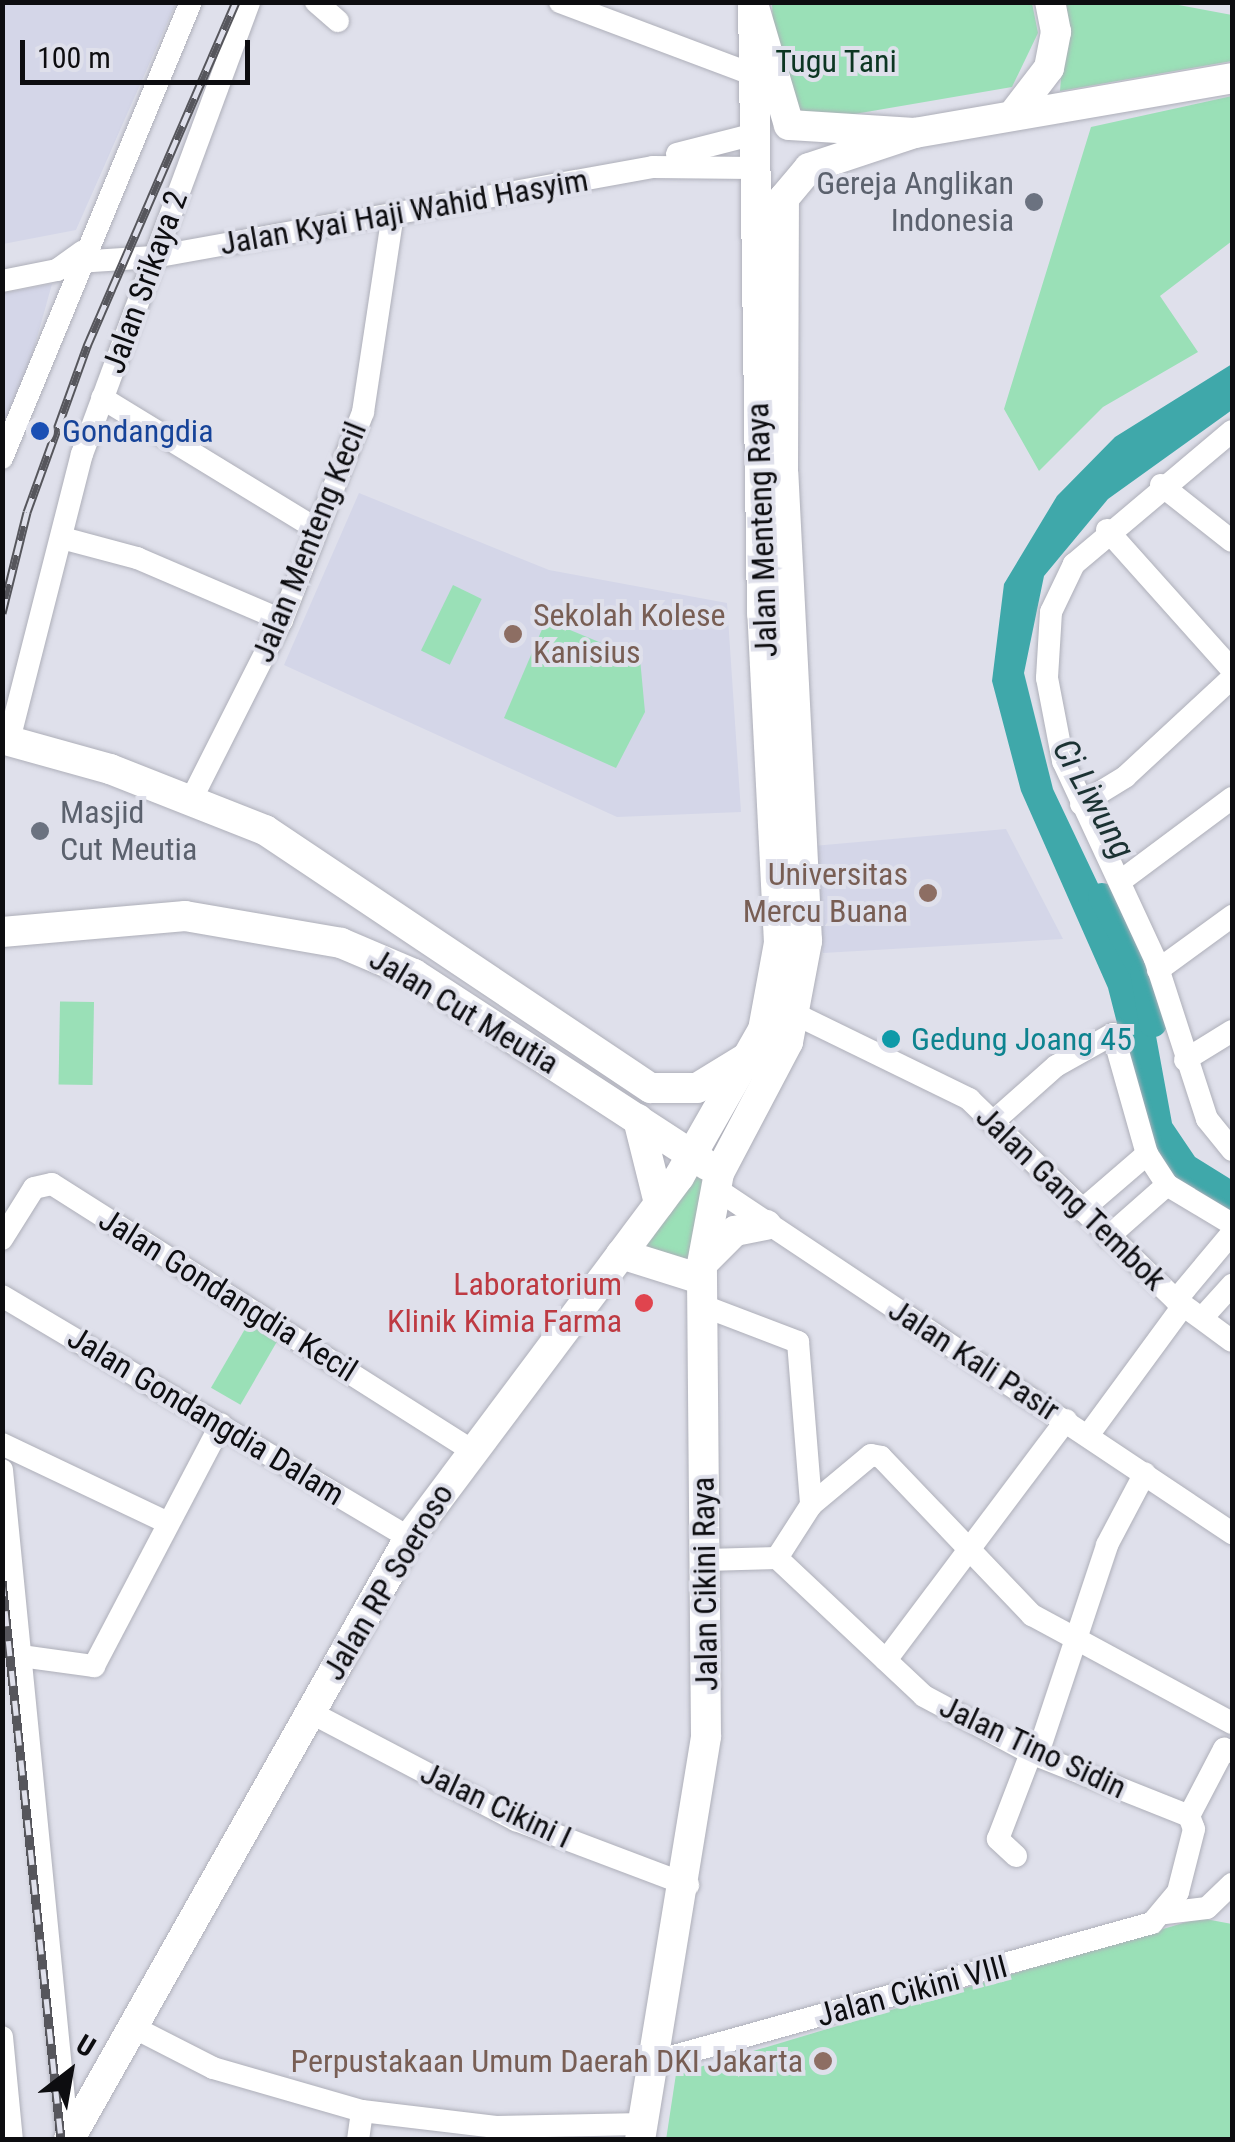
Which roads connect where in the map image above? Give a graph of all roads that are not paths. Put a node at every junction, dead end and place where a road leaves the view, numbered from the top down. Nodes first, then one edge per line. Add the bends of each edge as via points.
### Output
1 (191, 2) edge
2 (249, 2) edge
3 (316, 2) edge
4 (560, 2) edge
5 (1050, 2) edge
6 (753, 4) edge
7 (338, 22) dead end
8 (748, 74) junction
9 (1232, 78) edge
10 (1016, 111) junction
11 (915, 133) junction
12 (751, 136) junction
13 (654, 168) junction
14 (753, 168) junction
15 (393, 214) junction
16 (154, 257) junction
17 (72, 267) junction
18 (2, 281) edge
19 (102, 398) junction
20 (1232, 432) edge
21 (2, 458) edge
22 (1161, 485) junction
23 (318, 529) junction
24 (1107, 530) junction
25 (62, 538) junction
26 (1232, 541) edge
27 (282, 620) junction
28 (1232, 670) edge
29 (1232, 678) edge
30 (6, 739) edge
31 (192, 798) junction
32 (1232, 798) edge
33 (1080, 804) junction
34 (1122, 880) junction
35 (2, 914) edge
36 (1232, 916) edge
37 (2, 932) edge
38 (454, 956) junction
39 (1158, 970) junction
40 (791, 1028) junction
41 (1232, 1031) edge
42 (752, 1054) junction
43 (1185, 1060) junction
44 (651, 1088) junction
45 (636, 1117) junction
46 (994, 1121) junction
47 (1232, 1149) edge
48 (1146, 1154) junction
49 (694, 1156) junction
50 (717, 1181) junction
51 (1167, 1185) junction
52 (659, 1203) junction
53 (1082, 1210) junction
54 (766, 1224) junction
55 (1232, 1224) edge
56 (1232, 1233) edge
57 (1108, 1237) junction
58 (2, 1239) edge
59 (622, 1254) junction
60 (701, 1282) junction
61 (1232, 1285) edge
62 (2, 1296) edge
63 (1232, 1306) edge
64 (1209, 1323) edge
65 (1066, 1420) junction
66 (221, 1424) junction
67 (1089, 1434) junction
68 (2, 1444) edge
69 (470, 1449) junction
70 (2, 1470) edge
71 (1145, 1473) junction
72 (811, 1505) junction
73 (166, 1522) junction
74 (1232, 1531) edge
75 (408, 1538) junction
76 (965, 1548) junction
77 (778, 1558) junction
78 (706, 1560) junction
79 (1075, 1638) junction
80 (22, 1656) junction
81 (886, 1660) junction
82 (310, 1712) junction
83 (1232, 1724) edge
84 (1232, 1752) edge
85 (1034, 1754) junction
86 (1188, 1816) junction
87 (1016, 1856) dead end
88 (688, 1884) junction
89 (1232, 1884) edge
90 (1165, 1912) junction
91 (131, 2026) junction
92 (2, 2037) edge
93 (656, 2061) junction
94 (4, 2077) edge
95 (362, 2111) junction
96 (641, 2132) edge
97 (12, 2140) edge
98 (68, 2140) edge
99 (358, 2140) edge

1 - 17 street
2 - 16 street, Jalan Srikaya 2
3 - 7 street
4 - 8 street
5 - 10 main road via 1056,32 1048,68
6 - 8 main road, Jalan Menteng Raya
6 - 11 main road via 789,125
8 - 12 main road, Jalan Menteng Raya
9 - 10 main road
10 - 11 main road
11 - 40 main road, Jalan Menteng Raya via 809,168 791,185 779,221 807,918
12 - 13 street, Jalan Kyai Haji Wahid Hasyim via 664,157
12 - 14 main road, Jalan Menteng Raya
13 - 14 street, Jalan Kyai Haji Wahid Hasyim
13 - 15 street, Jalan Kyai Haji Wahid Hasyim
14 - 42 main road, Jalan Menteng Raya via 779,944
15 - 16 street, Jalan Kyai Haji Wahid Hasyim
15 - 23 street, Jalan Menteng Kecil via 362,412
16 - 17 street, Jalan Kyai Haji Wahid Hasyim
16 - 19 street, Jalan Srikaya 2
17 - 18 street
17 - 21 street
19 - 23 street
19 - 25 street, Jalan Srikaya 2
20 - 22 street
22 - 24 street
22 - 26 street
23 - 27 street, Jalan Menteng Kecil
24 - 28 street
24 - 33 street via 1060,585 1047,643 1051,716
25 - 27 street via 152,564
25 - 30 street, Jalan Srikaya 2
27 - 31 street, Jalan Menteng Kecil
29 - 33 street via 1125,777
30 - 31 main road, Jalan Cut Meutia
31 - 38 main road, Jalan Cut Meutia via 322,864
32 - 34 street
33 - 34 street
34 - 39 street
35 - 38 main road, Jalan Cut Meutia via 216,900 280,908
36 - 39 street
37 - 45 main road, Jalan Cut Meutia via 185,916 341,943 414,974
38 - 44 main road, Jalan Cut Meutia
39 - 43 street
40 - 46 street, Jalan Gang Tembok via 970,1099
40 - 50 main road, Jalan Cikini Raya
41 - 43 street
42 - 44 main road via 698,1088
42 - 49 main road, Jalan RP Soeroso
43 - 47 street
44 - 45 main road
45 - 49 main road, Jalan Cut Meutia
45 - 52 main road
46 - 48 street via 1056,1066 1112,1034
46 - 53 street, Jalan Gang Tembok
48 - 51 street
48 - 53 street
49 - 50 main road, Jalan Cut Meutia
49 - 52 main road, Jalan RP Soeroso
50 - 54 street, Jalan Kali Pasir
50 - 60 main road, Jalan Cikini Raya
51 - 55 street
51 - 57 street
52 - 59 main road, Jalan RP Soeroso
53 - 57 street, Jalan Gang Tembok
54 - 60 main road via 735,1231
54 - 65 street, Jalan Kali Pasir
56 - 64 street
57 - 64 street, Jalan Gang Tembok
58 - 69 street, Jalan Gondangdia Kecil via 34,1188 52,1184
59 - 60 main road
59 - 69 main road, Jalan RP Soeroso
60 - 72 street via 798,1342
60 - 78 main road, Jalan Cikini Raya
61 - 64 street
62 - 66 street, Jalan Gondangdia Dalam
63 - 64 street
64 - 67 street
65 - 67 street, Jalan Kali Pasir
65 - 76 street
66 - 73 street
66 - 75 street, Jalan Gondangdia Dalam
67 - 71 street, Jalan Kali Pasir
68 - 73 street
69 - 75 main road, Jalan RP Soeroso
70 - 80 street
71 - 74 street, Jalan Kali Pasir
71 - 79 street
72 - 76 street via 871,1455 881,1457
72 - 77 street
73 - 80 street via 89,1670
75 - 82 main road, Jalan RP Soeroso
76 - 79 street via 1008,1582 1032,1616
76 - 81 street
77 - 78 street
77 - 81 street, Jalan Tino Sidin
78 - 88 main road, Jalan Cikini Raya via 706,1736
79 - 83 street
79 - 85 street
80 - 98 street
81 - 85 street, Jalan Tino Sidin via 941,1707
82 - 88 street, Jalan Cikini I via 516,1820
82 - 91 main road, Jalan RP Soeroso
84 - 86 street via 1224,1749
85 - 86 street, Jalan Tino Sidin
85 - 87 street via 998,1839
86 - 90 street via 1188,1856
88 - 93 main road, Jalan Cikini Raya
89 - 90 street, Jalan Cikini VIII via 1207,1908
90 - 93 street, Jalan Cikini VIII via 1123,1934
91 - 95 street via 213,2068
91 - 98 main road, Jalan RP Soeroso
92 - 94 street
93 - 96 main road, Jalan Cikini Raya
94 - 97 street
95 - 96 street via 496,2127
95 - 99 street

